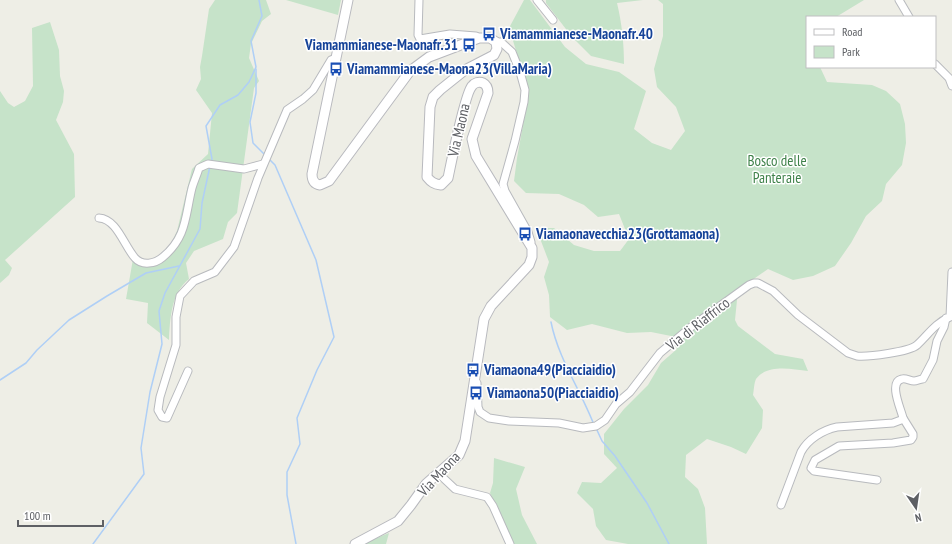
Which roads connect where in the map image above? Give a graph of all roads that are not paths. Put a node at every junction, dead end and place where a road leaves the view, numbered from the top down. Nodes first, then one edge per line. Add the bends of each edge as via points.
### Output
1 (348, 0) edge
2 (418, 0) edge
3 (537, 0) edge
4 (899, 0) edge
5 (908, 16) edge
6 (553, 20) dead end
7 (479, 38) junction
8 (496, 42) junction
9 (336, 58) junction
10 (936, 65) edge
11 (952, 86) edge
12 (263, 164) junction
13 (98, 218) dead end
14 (532, 248) junction
15 (952, 272) edge
16 (949, 317) edge
17 (188, 371) dead end
18 (476, 378) junction
19 (903, 418) junction
20 (438, 473) junction
21 (877, 480) dead end
22 (781, 505) dead end
23 (355, 544) edge
24 (510, 544) edge

1 - 9 main road
2 - 7 street via 420,39 450,34
3 - 6 street
4 - 5 street
7 - 8 main road via 490,38
7 - 9 main road via 429,57 410,71 328,181 320,185 314,182 312,174
8 - 14 street via 501,42 512,52 525,90 503,184 528,232
8 - 14 main road, Via Maona via 497,49 494,55 465,70 433,97 430,107 427,177 435,184 441,185 448,178 470,87 481,82 488,88 488,93 472,139 476,156
9 - 12 street via 331,60 312,90 287,110
10 - 11 street via 949,78
12 - 13 street via 244,169 208,164 199,168 185,227 162,258 150,263 143,263 135,258 116,228 103,218
12 - 17 street via 234,247 215,272 194,281 180,296 176,317 176,345 158,410 162,417 167,418
14 - 18 main road, Via Maona via 529,265 491,306 484,319
15 - 16 street
16 - 18 street, Via di Riaffrico via 930,330 916,346 907,350 856,356 818,331 773,291 754,283 691,327 660,354 605,420 596,426 583,428 559,422 489,418 480,412 478,407
16 - 19 street via 923,379 913,381 904,378 895,384 895,393
18 - 20 main road, Via Maona via 463,448 459,455
19 - 21 street via 913,434 911,440 838,446 815,460 811,468 814,471
19 - 22 street via 893,423 828,429 814,438 801,452
20 - 23 main road, Via Maona via 426,484 398,521
20 - 24 street via 455,489 487,497

